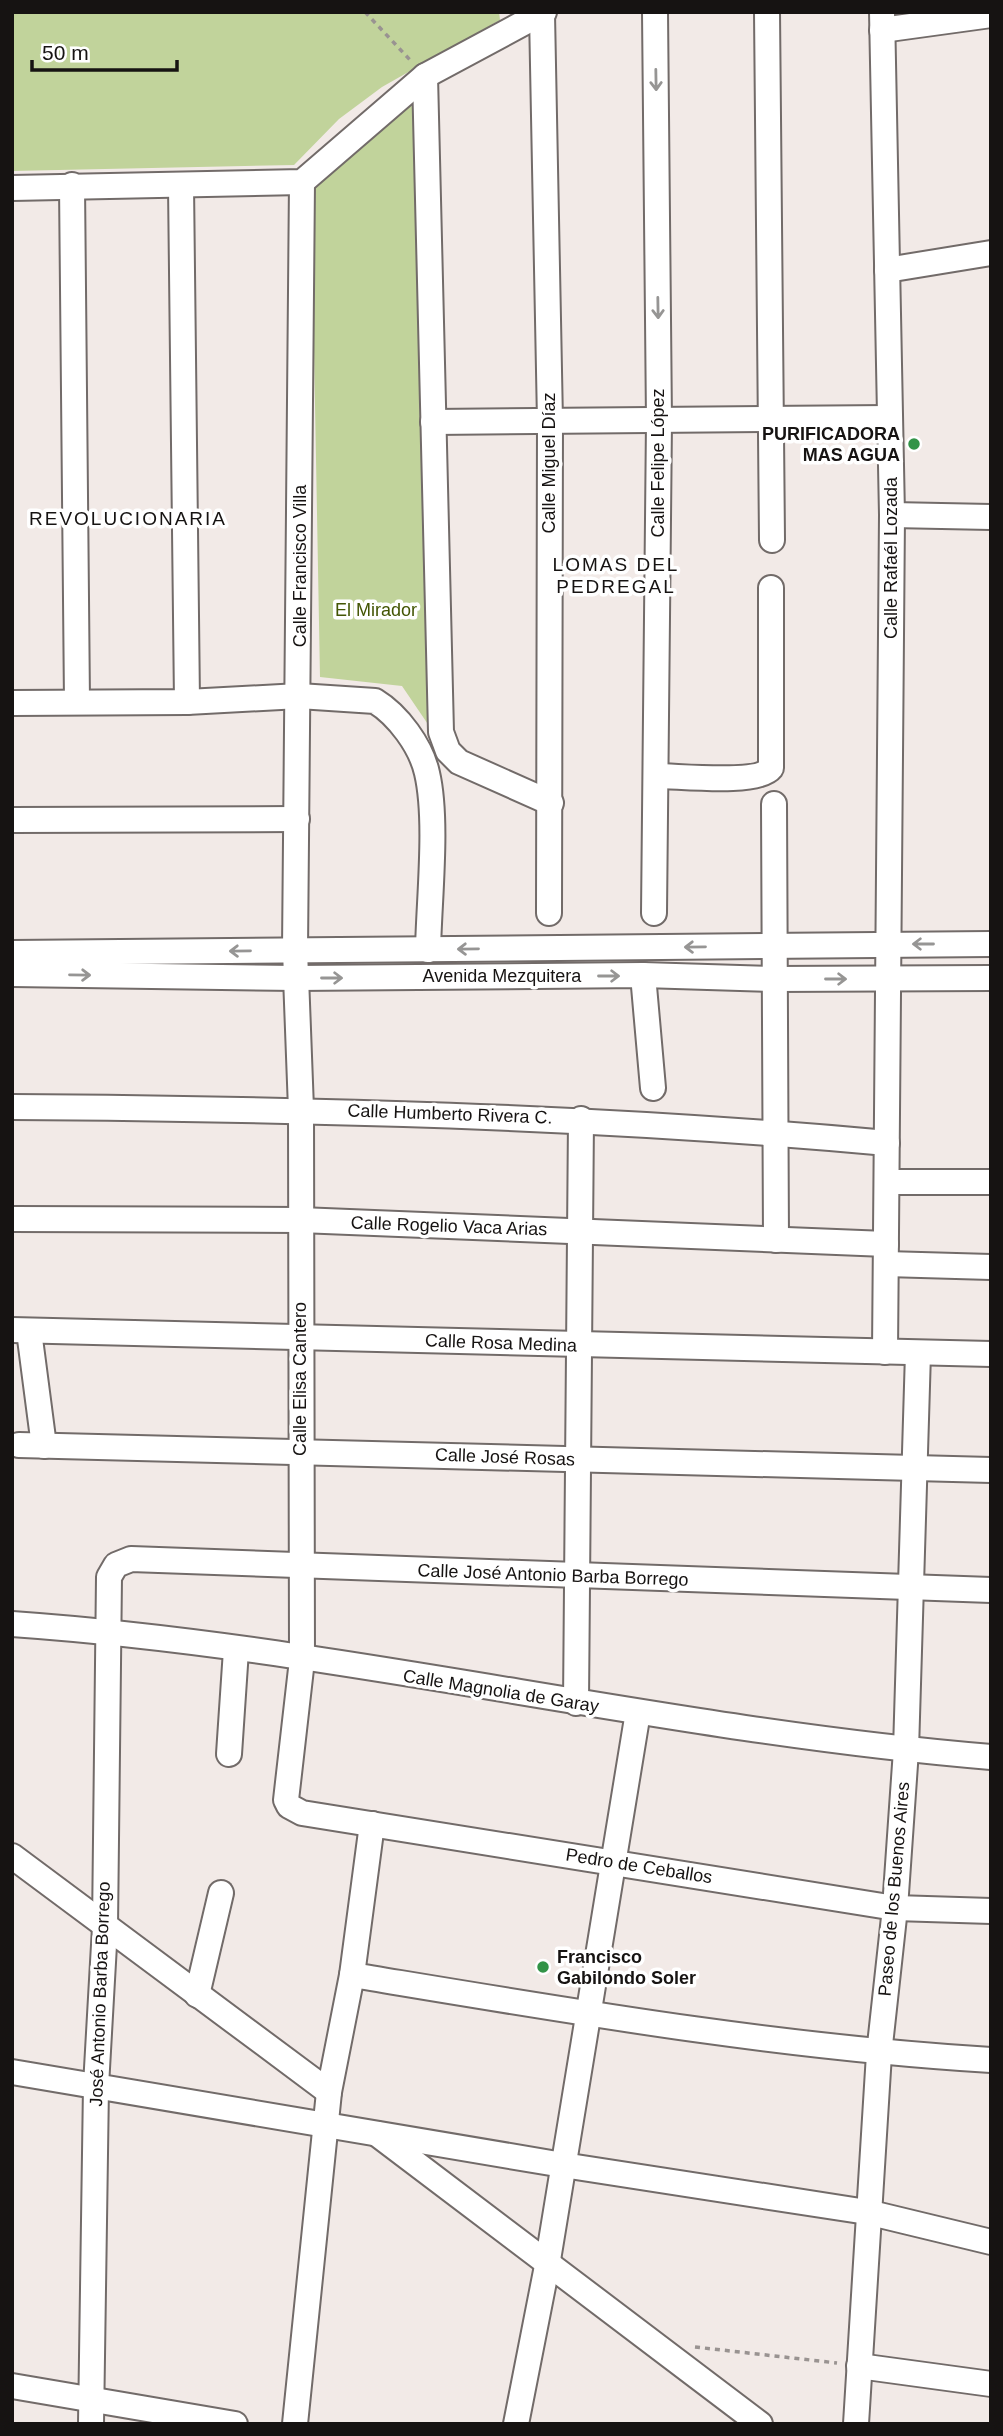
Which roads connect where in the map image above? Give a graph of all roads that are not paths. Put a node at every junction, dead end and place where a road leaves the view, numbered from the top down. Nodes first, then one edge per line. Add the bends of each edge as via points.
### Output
1 (655, 12) edge
2 (767, 12) edge
3 (543, 13) edge
4 (991, 15) edge
5 (882, 21) edge
6 (425, 76) junction
7 (302, 181) junction
8 (72, 185) junction
9 (181, 186) junction
10 (12, 188) edge
11 (991, 253) edge
12 (887, 270) junction
13 (890, 418) junction
14 (772, 419) junction
15 (550, 421) junction
16 (659, 421) junction
17 (433, 422) junction
18 (892, 515) junction
19 (991, 517) edge
20 (772, 540) dead end
21 (771, 588) dead end
22 (299, 696) junction
23 (77, 702) junction
24 (187, 702) junction
25 (12, 704) edge
26 (657, 776) junction
27 (551, 803) junction
28 (774, 804) dead end
29 (297, 819) junction
30 (12, 820) edge
31 (549, 913) dead end
32 (654, 913) dead end
33 (888, 944) junction
34 (991, 944) edge
35 (774, 946) junction
36 (295, 950) junction
37 (428, 950) junction
38 (12, 953) edge
39 (12, 974) edge
40 (643, 975) junction
41 (296, 978) junction
42 (991, 978) edge
43 (774, 979) junction
44 (888, 979) junction
45 (653, 1088) dead end
46 (12, 1107) edge
47 (300, 1109) junction
48 (581, 1119) junction
49 (775, 1132) junction
50 (887, 1143) junction
51 (888, 1182) junction
52 (991, 1182) edge
53 (12, 1219) edge
54 (300, 1220) junction
55 (580, 1232) junction
56 (776, 1240) junction
57 (886, 1254) junction
58 (991, 1267) edge
59 (21, 1330) edge
60 (300, 1338) junction
61 (579, 1345) junction
62 (885, 1352) junction
63 (918, 1353) junction
64 (991, 1354) edge
65 (299, 1451) junction
66 (578, 1460) junction
67 (915, 1467) junction
68 (991, 1470) edge
69 (116, 1565) joint
70 (300, 1566) junction
71 (578, 1577) junction
72 (912, 1587) junction
73 (991, 1590) edge
74 (12, 1624) edge
75 (109, 1631) junction
76 (236, 1650) junction
77 (302, 1660) junction
78 (576, 1703) junction
79 (638, 1712) junction
80 (906, 1750) junction
81 (229, 1754) dead end
82 (991, 1757) edge
83 (289, 1806) joint
84 (372, 1824) junction
85 (12, 1856) edge
86 (613, 1861) junction
87 (221, 1893) dead end
88 (895, 1908) junction
89 (991, 1911) edge
90 (105, 1927) junction
91 (352, 1975) junction
92 (197, 1995) junction
93 (588, 2015) junction
94 (879, 2054) junction
95 (991, 2060) edge
96 (12, 2072) edge
97 (96, 2086) junction
98 (329, 2092) junction
99 (326, 2124) junction
100 (374, 2132) junction
101 (563, 2165) junction
102 (867, 2212) junction
103 (991, 2242) edge
104 (547, 2266) junction
105 (859, 2366) junction
106 (991, 2385) edge
107 (12, 2386) edge
108 (91, 2399) junction
109 (91, 2424) edge
110 (235, 2424) edge
111 (295, 2424) edge
112 (516, 2424) edge
113 (760, 2424) edge
114 (856, 2424) edge

1 -> 16 street, Calle Felipe López
2 - 14 street
3 - 6 street
3 - 15 street, Calle Miguel Díaz
4 - 5 street
5 - 12 street, Calle Rafaél Lozada
6 - 7 street
6 - 17 street
7 - 9 street
7 - 22 street, Calle Francisco Villa
8 - 9 street
8 - 10 street
8 - 23 street
9 - 24 street
11 - 12 street
12 - 13 street, Calle Rafaél Lozada
13 - 14 street
13 - 18 street, Calle Rafaél Lozada
14 - 16 street
14 - 20 street
15 - 16 street
15 - 17 street
15 - 27 street, Calle Miguel Díaz
16 - 26 street, Calle Felipe López
17 - 27 street via 441,732 448,751 459,762
18 - 19 street
18 - 33 street, Calle Rafaél Lozada
21 - 26 street via 773,761 767,774 751,778
22 - 24 street
22 - 29 street, Calle Francisco Villa
22 - 37 street via 375,701 394,717 419,751 428,774 431,814
23 - 24 street
23 - 25 street
26 - 32 street, Calle Felipe López
27 - 31 street, Calle Miguel Díaz
28 - 35 street
29 - 30 street
29 - 36 street, Calle Francisco Villa
34 -> 33 street, Avenida Mezquitera
33 - 35 street, Avenida Mezquitera
33 - 44 street, Calle Rafaél Lozada
35 -> 37 street, Avenida Mezquitera
35 - 43 street
36 - 37 street, Avenida Mezquitera
36 -> 38 street, Avenida Mezquitera
36 - 41 street, Calle Elisa Cantero
39 -> 41 street, Avenida Mezquitera
41 -> 40 street, Avenida Mezquitera
40 - 43 street, Avenida Mezquitera
40 - 45 street
41 - 47 street, Calle Elisa Cantero
42 - 44 street, Avenida Mezquitera
43 -> 44 street, Avenida Mezquitera
43 - 49 street
44 - 50 street, Calle Rafaél Lozada
46 - 47 street, Calle Humberto Rivera C.
47 - 48 street, Calle Humberto Rivera C.
47 - 54 street, Calle Elisa Cantero
48 - 49 street, Calle Humberto Rivera C.
48 - 55 street
49 - 50 street, Calle Humberto Rivera C.
49 - 56 street
50 - 51 street, Calle Rafaél Lozada
51 - 52 street
51 - 57 street, Calle Rafaél Lozada
53 - 54 street, Calle Rogelio Vaca Arias
54 - 55 street, Calle Rogelio Vaca Arias
54 - 60 street, Calle Elisa Cantero
55 - 56 street, Calle Rogelio Vaca Arias
55 - 61 street
56 - 57 street, Calle Rogelio Vaca Arias
57 - 58 street, Calle Rogelio Vaca Arias
57 - 62 street, Calle Rafaél Lozada
59 - 60 street, Calle Rosa Medina
59 - 65 street, Calle José Rosas via 31,1445
60 - 61 street, Calle Rosa Medina
60 - 65 street, Calle Elisa Cantero
61 - 62 street, Calle Rosa Medina
61 - 66 street
62 - 63 street, Calle Rosa Medina
63 - 64 street, Calle Rosa Medina
63 - 67 street, Paseo de los Buenos Aires
65 - 66 street, Calle José Rosas
65 - 70 street, Calle Elisa Cantero
66 - 67 street, Calle José Rosas
66 - 71 street
67 - 68 street, Calle José Rosas
67 - 72 street, Paseo de los Buenos Aires
69 - 70 street, Calle José Antonio Barba Borrego via 131,1559
69 - 75 street, José Antonio Barba Borrego via 109,1577
70 - 71 street, Calle José Antonio Barba Borrego
70 - 77 street, Calle Elisa Cantero
71 - 72 street, Calle José Antonio Barba Borrego
71 - 78 street
72 - 73 street, Calle José Antonio Barba Borrego
72 - 80 street, Paseo de los Buenos Aires
74 - 75 street, Calle Magnolia de Garay
75 - 76 street, Calle Magnolia de Garay
75 - 90 street, José Antonio Barba Borrego
76 - 77 street, Calle Magnolia de Garay
76 - 81 street
77 - 78 street, Calle Magnolia de Garay
77 - 83 street, Calle Elisa Cantero via 285,1793
78 - 79 street, Calle Magnolia de Garay
79 - 80 street, Calle Magnolia de Garay
79 - 86 street
80 - 82 street, Calle Magnolia de Garay
80 - 88 street, Paseo de los Buenos Aires
83 - 84 street, Pedro de Ceballos via 302,1813
84 - 86 street, Pedro de Ceballos
84 - 91 street
85 - 90 street
86 - 88 street, Pedro de Ceballos
86 - 93 street
87 - 92 street
88 - 89 street, Pedro de Ceballos
88 - 94 street, Paseo de los Buenos Aires
90 - 92 street
90 - 97 street, José Antonio Barba Borrego
91 - 93 street
91 - 98 street
92 - 98 street
93 - 94 street
93 - 101 street
94 - 95 street
94 - 102 street, Paseo de los Buenos Aires
96 - 97 street
97 - 99 street
97 - 108 street, José Antonio Barba Borrego
98 - 99 street
99 - 100 street
99 - 111 street
100 - 101 street
100 - 104 street
101 - 102 street
101 - 104 street
102 - 103 street
102 - 105 street, Paseo de los Buenos Aires
104 - 112 street
104 - 113 street
105 - 106 street
105 - 114 street, Paseo de los Buenos Aires
107 - 108 street
108 - 109 street, José Antonio Barba Borrego
108 - 110 street

